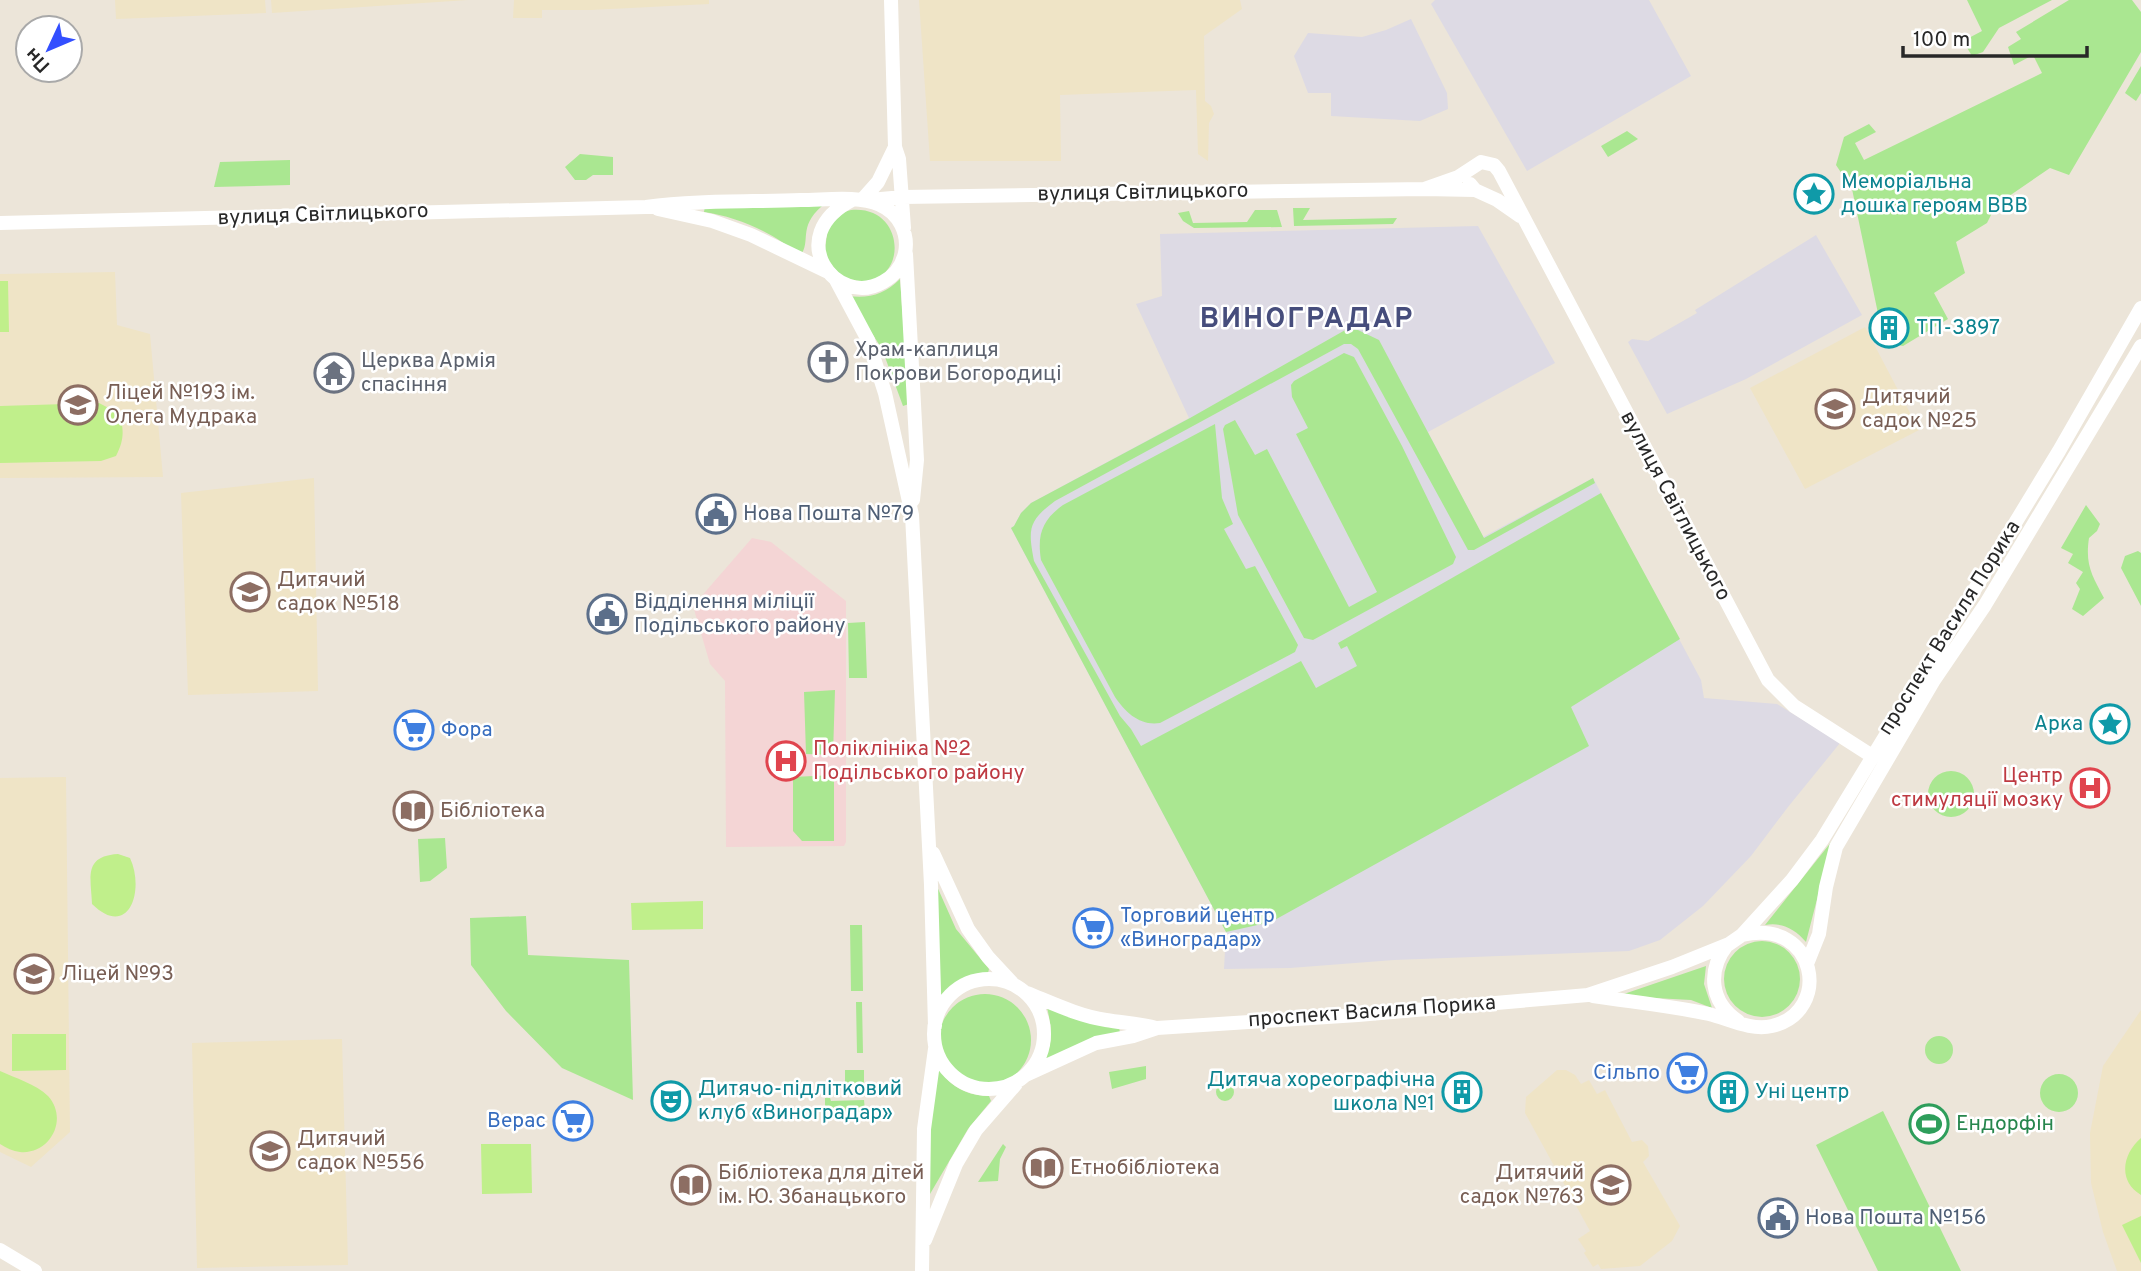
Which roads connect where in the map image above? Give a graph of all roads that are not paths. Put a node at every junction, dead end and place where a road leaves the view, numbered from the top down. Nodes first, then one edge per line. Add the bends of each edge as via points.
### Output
1 (891, 0) edge
2 (895, 147) junction
3 (1470, 170) junction
4 (1499, 171) junction
5 (1424, 189) junction
6 (1479, 192) junction
7 (903, 197) junction
8 (857, 200) junction
9 (646, 207) junction
10 (1521, 217) junction
11 (0, 223) edge
12 (905, 233) junction
13 (906, 250) junction
14 (832, 276) junction
15 (2141, 308) edge
16 (2141, 346) edge
17 (912, 515) junction
18 (1872, 756) junction
19 (928, 843) junction
20 (1742, 935) junction
21 (1729, 944) junction
22 (1807, 964) junction
23 (1018, 988) junction
24 (1588, 995) junction
25 (1742, 1023) junction
26 (935, 1026) junction
27 (1157, 1028) junction
28 (935, 1047) junction
29 (1022, 1078) junction
30 (922, 1248) junction
31 (0, 1250) edge
32 (35, 1271) edge
33 (922, 1271) edge

1 - 2 street
2 - 7 street
2 - 8 street via 878,182
3 - 4 street via 1481,162
3 - 5 street, вулиця Світлицького
3 - 6 street via 1470,185
4 - 6 street via 1496,189
4 - 10 street, вулиця Світлицького
5 - 6 street, вулиця Світлицького
5 - 7 street, вулиця Світлицького
6 - 10 street, вулиця Світлицького
7 - 8 street, вулиця Світлицького
7 - 12 street
8 - 9 street, вулиця Світлицького via 683,202
8 - 12 street via 886,207
8 - 14 street via 830,214 821,230 818,248
9 - 11 street, вулиця Світлицького
9 - 14 street, вулиця Світлицького via 751,235
10 - 18 street, вулиця Світлицького via 1768,681 1794,706
12 - 13 street
13 - 14 street via 894,275 879,285 852,287
13 - 17 street via 917,460
14 - 17 street via 868,340 885,393
15 - 18 street, проспект Василя Порика
16 - 22 street, проспект Василя Порика via 1836,847 1819,934
17 - 19 street
18 - 20 street, проспект Василя Порика via 1822,841
19 - 23 street via 968,929
19 - 26 street
20 - 21 street, проспект Василя Порика
20 - 22 street via 1758,931 1788,939
21 - 24 street, проспект Василя Порика
21 - 25 street, проспект Василя Порика via 1719,956 1714,987 1728,1014
22 - 25 street, проспект Василя Порика via 1807,996 1798,1010 1771,1026
23 - 26 street via 994,979 964,985 948,998
23 - 27 street, проспект Василя Порика via 1074,1011
23 - 29 street via 1037,1007 1044,1027 1039,1058
24 - 25 street, проспект Василя Порика
24 - 27 street, проспект Василя Порика
26 - 28 street
27 - 29 street, проспект Василя Порика via 1096,1043
28 - 29 street via 944,1066 968,1085 998,1089
28 - 30 street via 924,1129
29 - 30 street via 976,1130 956,1164
30 - 33 street
31 - 32 street

